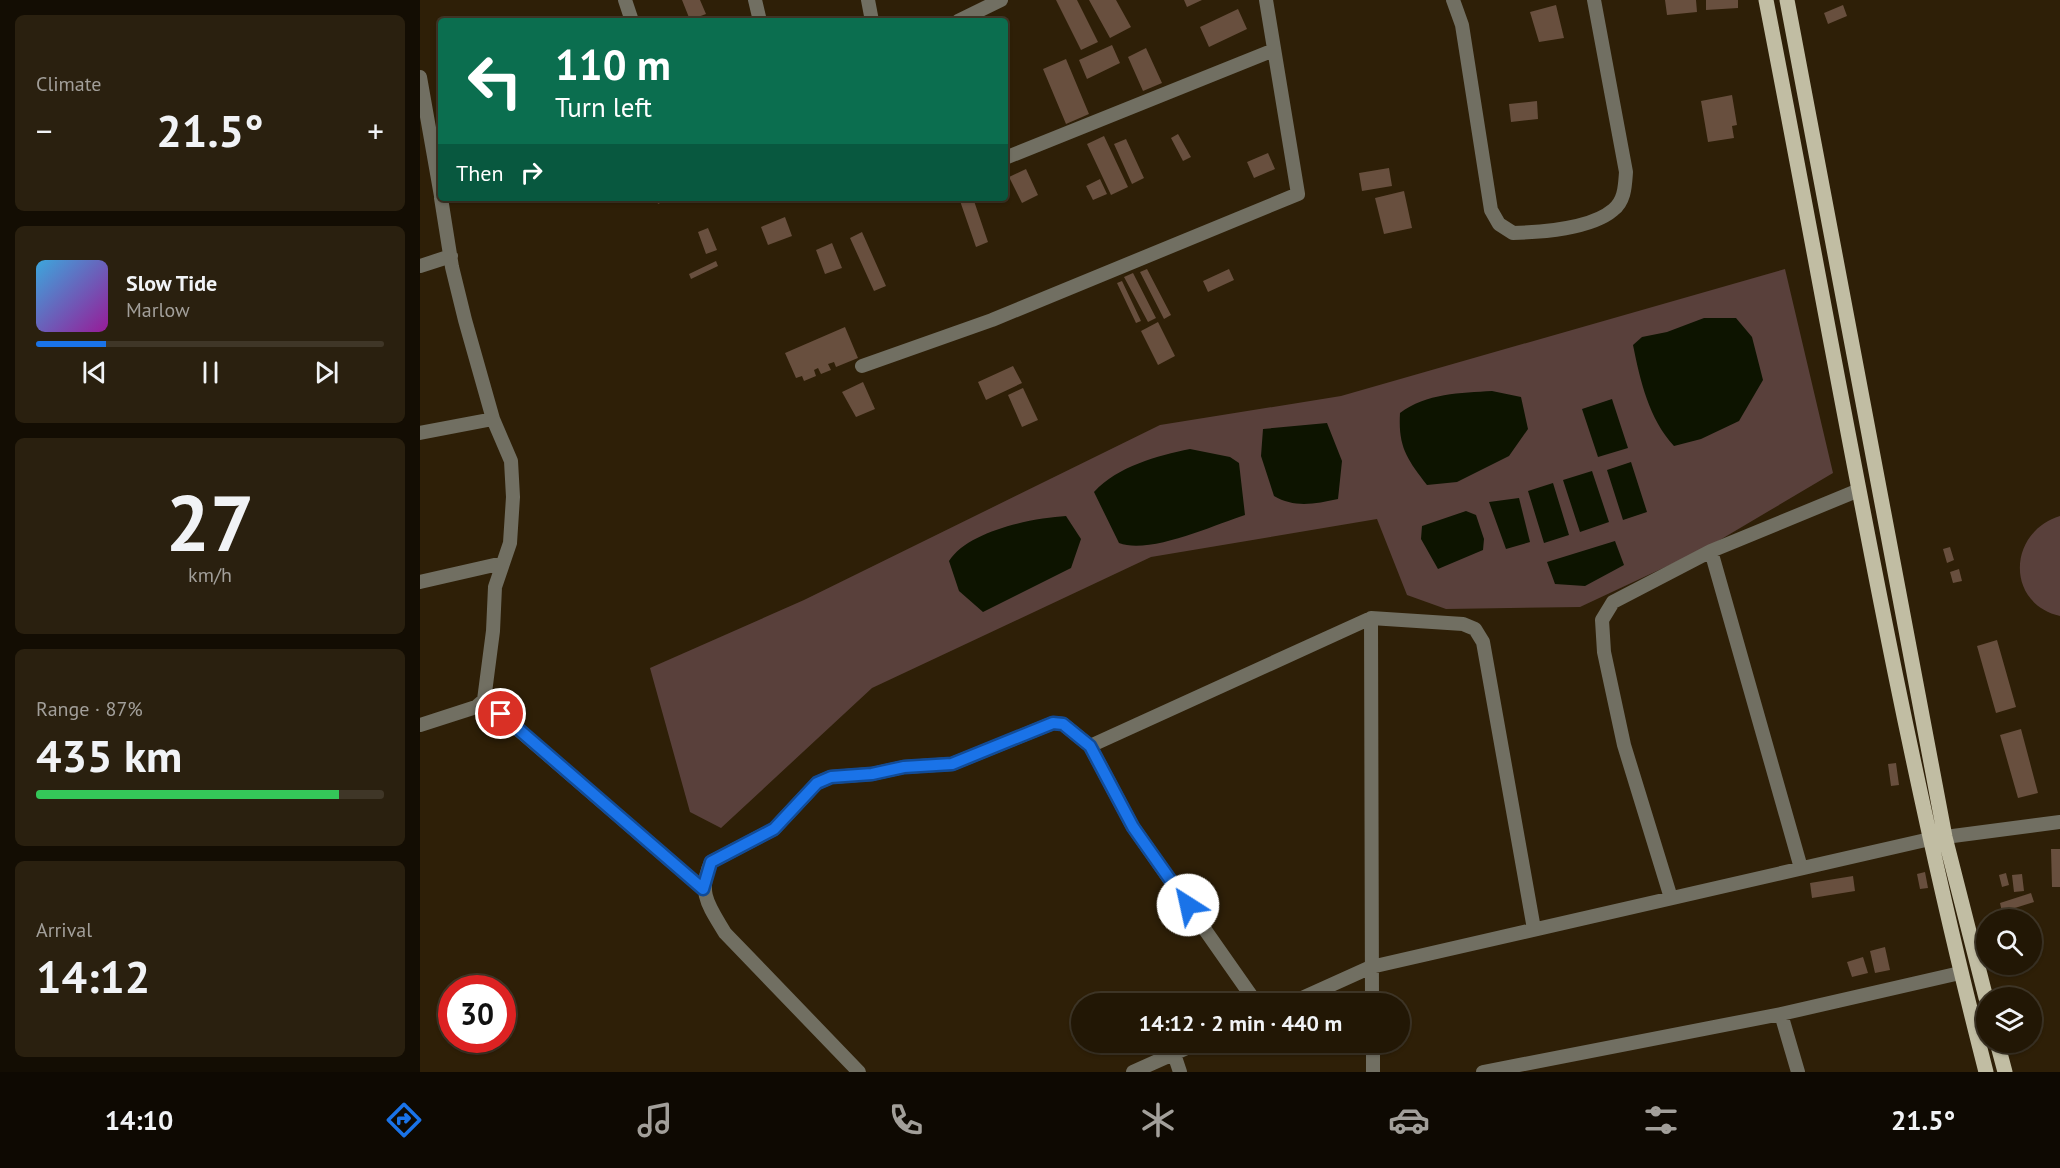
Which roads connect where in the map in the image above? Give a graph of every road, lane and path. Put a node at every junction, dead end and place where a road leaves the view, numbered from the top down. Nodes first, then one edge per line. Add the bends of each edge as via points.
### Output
1 (625, 0) edge
2 (755, 0) edge
3 (868, 0) edge
4 (1000, 0) edge
5 (1266, 0) edge
6 (1454, 0) edge
7 (1594, 0) edge
8 (1766, 0) edge
9 (1787, 0) edge
10 (631, 18) edge
11 (759, 18) edge
12 (871, 18) edge
13 (964, 18) edge
14 (1274, 50) junction
15 (420, 77) edge
16 (425, 132) edge
17 (1008, 157) edge
18 (438, 185) edge
19 (442, 201) edge
20 (451, 256) junction
21 (420, 266) edge
22 (862, 366) dead end
23 (493, 419) junction
24 (420, 433) edge
25 (1859, 490) junction
26 (1711, 551) junction
27 (503, 563) junction
28 (420, 582) edge
29 (1371, 618) junction
30 (484, 700) junction
31 (420, 725) edge
32 (1090, 746) junction
33 (2060, 822) edge
34 (1938, 838) junction
35 (1801, 868) junction
36 (703, 889) junction
37 (1671, 898) junction
38 (1534, 929) junction
39 (1371, 967) junction
40 (1960, 973) junction
41 (1983, 987) edge
42 (1249, 993) edge
43 (1313, 993) edge
44 (1372, 993) edge
45 (1781, 1014) junction
46 (1373, 1053) edge
47 (2000, 1053) edge
48 (1174, 1054) joint
49 (859, 1072) edge
50 (1133, 1072) edge
51 (1180, 1072) edge
52 (1374, 1072) edge
53 (1484, 1072) edge
54 (1798, 1072) edge
55 (1986, 1072) edge
56 (2005, 1072) edge

1 - 10 street
2 - 11 street
3 - 12 street
4 - 13 street
5 - 14 street
6 - 7 street via 1462,25 1491,210 1499,224 1513,233 1586,224 1614,210 1625,193 1626,172
8 - 25 main road
9 - 34 main road
14 - 17 street
14 - 22 street via 1298,194 992,320
15 - 16 street
16 - 18 street
19 - 20 street
20 - 21 street
20 - 23 street
23 - 24 street
23 - 27 street via 511,461 510,543
25 - 26 street
25 - 34 main road
26 - 35 street
26 - 37 street via 1613,602 1602,620 1604,652 1624,745
27 - 28 street
27 - 30 street via 495,587
29 - 32 street
29 - 38 street via 1463,624 1475,629 1483,642
29 - 39 street
30 - 31 street via 476,707
30 - 36 street
32 - 36 street via 1063,724 1053,723 952,764 831,777 817,783 774,829 711,862
32 - 42 street via 1133,827
33 - 34 street
34 - 35 street
34 - 40 main road
34 - 41 main road
35 - 37 street
36 - 49 street via 725,933
37 - 38 street
38 - 39 street
39 - 43 street
39 - 44 street
40 - 45 street
40 - 55 main road
45 - 53 street
45 - 54 street
46 - 52 street
47 - 56 main road
48 - 50 street
48 - 51 street

